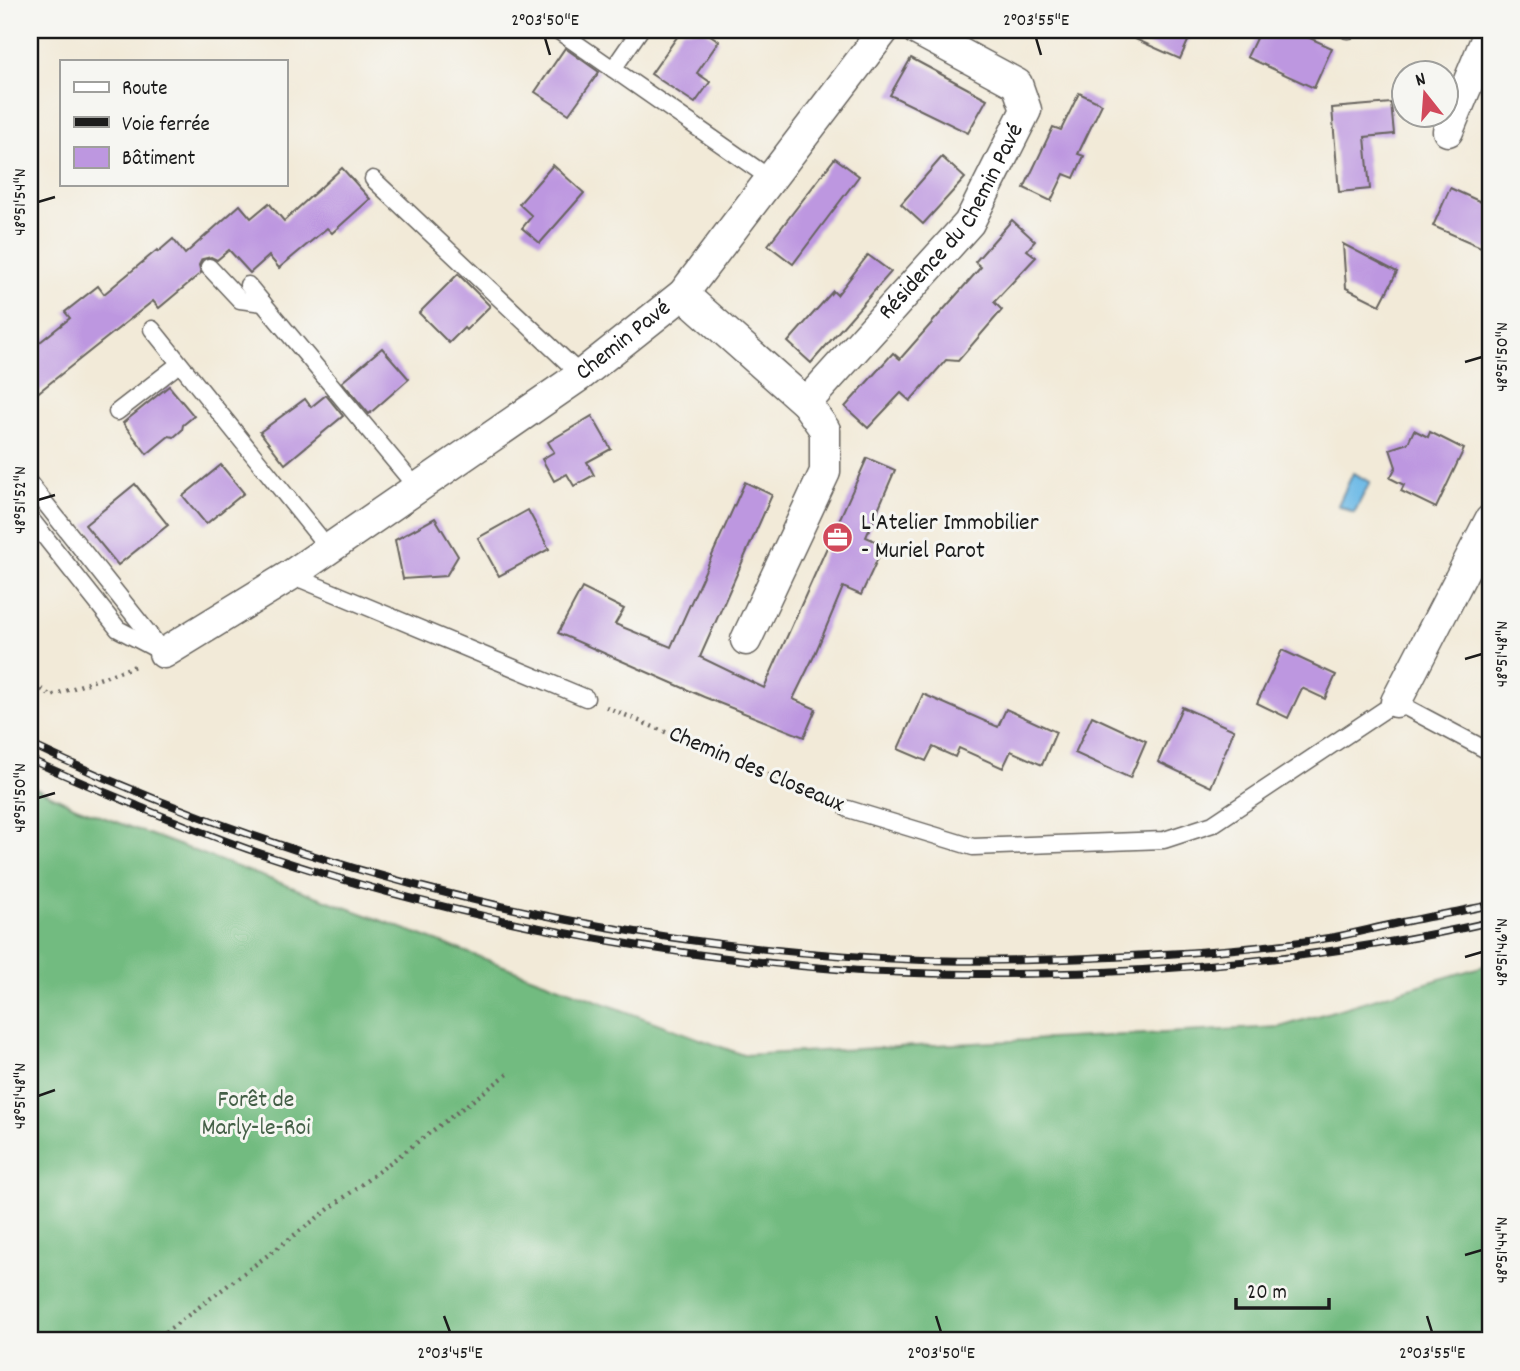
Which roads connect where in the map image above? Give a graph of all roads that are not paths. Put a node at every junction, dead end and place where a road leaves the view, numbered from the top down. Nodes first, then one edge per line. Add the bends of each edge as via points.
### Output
1 (557, 30) edge
2 (640, 30) edge
3 (884, 30) edge
4 (917, 30) edge
5 (1490, 30) edge
6 (613, 69) junction
7 (1448, 131) dead end
8 (373, 179) dead end
9 (771, 179) junction
10 (209, 267) dead end
11 (248, 285) dead end
12 (683, 294) junction
13 (263, 303) junction
14 (152, 329) dead end
15 (179, 364) junction
16 (581, 375) junction
17 (806, 403) junction
18 (117, 412) dead end
19 (30, 484) edge
20 (417, 488) junction
21 (30, 519) edge
22 (1490, 520) edge
23 (329, 549) junction
24 (291, 575) junction
25 (746, 640) dead end
26 (164, 653) junction
27 (586, 698) road end
28 (1396, 702) junction
29 (1490, 752) edge
30 (848, 809) road end

1 - 6 lane
2 - 6 lane
3 - 9 street, Chemin Pavé
4 - 17 street, Résidence du Chemin Pavé via 1017,84 1026,110 969,223
5 - 7 street
6 - 9 lane
8 - 16 lane
9 - 12 street, Chemin Pavé
10 - 13 lane via 240,300
11 - 13 lane
12 - 16 street, Chemin Pavé
12 - 17 street
13 - 20 lane
14 - 15 lane
15 - 18 lane
15 - 23 lane
16 - 20 street, Chemin Pavé
17 - 25 street via 825,430 825,472
19 - 26 lane
20 - 23 street, Chemin Pavé
21 - 26 lane via 118,629
22 - 28 street
23 - 24 street, Chemin Pavé
24 - 26 street
24 - 27 lane
28 - 29 lane
28 - 30 lane, Chemin des Closeaux via 1213,824 1164,839 973,847

